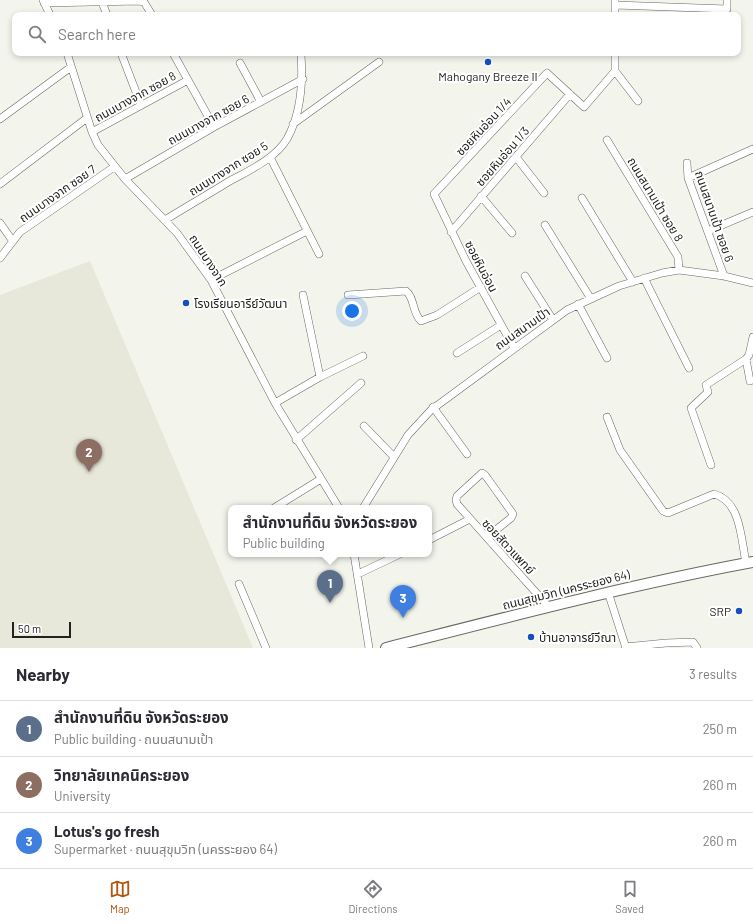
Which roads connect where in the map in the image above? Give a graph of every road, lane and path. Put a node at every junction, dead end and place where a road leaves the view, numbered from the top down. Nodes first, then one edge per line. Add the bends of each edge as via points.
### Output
1 (727, 0) edge
2 (43, 1) edge
3 (102, 2) junction
4 (615, 3) edge
5 (48, 12) edge
6 (106, 12) edge
7 (150, 12) edge
8 (68, 56) edge
9 (122, 56) edge
10 (175, 56) edge
11 (301, 56) edge
12 (615, 56) edge
13 (379, 62) dead end
14 (240, 63) dead end
15 (71, 67) junction
16 (615, 71) junction
17 (303, 79) junction
18 (188, 80) junction
19 (570, 94) junction
20 (638, 101) dead end
21 (261, 102) junction
22 (141, 105) junction
23 (88, 118) junction
24 (0, 119) edge
25 (293, 124) junction
26 (214, 127) junction
27 (92, 132) junction
28 (607, 140) dead end
29 (753, 149) edge
30 (270, 157) junction
31 (516, 157) junction
32 (687, 163) dead end
33 (114, 167) junction
34 (688, 178) junction
35 (126, 180) junction
36 (0, 184) edge
37 (434, 194) joint
38 (544, 194) dead end
39 (481, 196) junction
40 (582, 198) dead end
41 (753, 212) edge
42 (165, 220) junction
43 (0, 223) edge
44 (545, 225) dead end
45 (307, 231) junction
46 (708, 231) junction
47 (451, 232) junction
48 (512, 233) dead end
49 (12, 240) junction
50 (319, 254) dead end
51 (0, 258) edge
52 (679, 270) junction
53 (525, 276) dead end
54 (724, 276) junction
55 (644, 278) junction
56 (212, 280) junction
57 (634, 282) junction
58 (753, 284) edge
59 (481, 287) junction
60 (303, 295) dead end
61 (348, 295) dead end
62 (591, 299) junction
63 (578, 304) junction
64 (553, 320) junction
65 (501, 325) junction
66 (753, 337) edge
67 (514, 348) junction
68 (457, 353) dead end
69 (363, 356) dead end
70 (607, 358) dead end
71 (746, 359) junction
72 (689, 368) dead end
73 (320, 377) junction
74 (750, 381) dead end
75 (362, 383) dead end
76 (275, 403) junction
77 (434, 407) junction
78 (607, 416) dead end
79 (364, 426) dead end
80 (296, 440) junction
81 (467, 454) dead end
82 (394, 457) junction
83 (711, 465) dead end
84 (321, 479) junction
85 (279, 505) edge
86 (337, 505) edge
87 (365, 505) edge
88 (470, 519) junction
89 (487, 537) junction
90 (432, 538) edge
91 (355, 557) edge
92 (394, 557) edge
93 (750, 562) edge
94 (358, 574) junction
95 (239, 584) dead end
96 (608, 592) junction
97 (548, 606) junction
98 (266, 648) edge
99 (369, 648) edge
100 (386, 648) edge
101 (625, 648) edge
102 (697, 648) edge

1 - 4 street via 727,9
2 - 3 street
2 - 5 street
3 - 6 street
3 - 7 street via 144,2
8 - 15 street, ถนนบางจาก
9 - 22 street
10 - 18 street
11 - 17 street, ถนนบางจาก ซอย 5
12 - 16 street
13 - 25 street
14 - 21 street
15 - 23 street, ถนนบางจาก
15 - 24 street
16 - 19 street via 584,107
16 - 20 street
17 - 21 street, ถนนบางจาก ซอย 6
17 - 25 street, ถนนบางจาก ซอย 5
18 - 22 street, ถนนบางจาก ซอย 8
18 - 26 street
19 - 31 street, ซอยหินอ่อน 1/3
19 - 37 street, ซอยหินอ่อน 1/4 via 548,72
21 - 26 street, ถนนบางจาก ซอย 6
22 - 27 street, ถนนบางจาก ซอย 8
23 - 27 street, ถนนบางจาก
23 - 36 street
25 - 30 street, ถนนบางจาก ซอย 5 via 287,139
26 - 35 street, ถนนบางจาก ซอย 6
27 - 33 street, ถนนบางจาก
28 - 52 street, ถนนสนามเป้า ซอย 8 via 678,257
29 - 34 street
30 - 42 street, ถนนบางจาก ซอย 5
30 - 45 street
31 - 38 street
31 - 39 street, ซอยหินอ่อน 1/3
32 - 34 street, ถนนสนามเป้า ซอย 6
33 - 35 street, ถนนบางจาก
33 - 49 street, ถนนบางจาก ซอย 7
34 - 46 street, ถนนสนามเป้า ซอย 6
35 - 42 street, ถนนบางจาก
37 - 47 street, ซอยหินอ่อน
39 - 47 street, ซอยหินอ่อน 1/3
39 - 48 street
40 - 57 street
41 - 46 street
42 - 56 street, ถนนบางจาก via 190,248
43 - 49 street
44 - 62 street
45 - 50 street
45 - 56 street
46 - 54 street, ถนนสนามเป้า ซอย 6
47 - 59 street, ซอยหินอ่อน
49 - 51 street, ถนนบางจาก ซอย 7
52 - 54 street, ถนนสนามเป้า
52 - 55 street, ถนนสนามเป้า
53 - 64 street
54 - 58 street, ถนนสนามเป้า
55 - 57 street, ถนนสนามเป้า
55 - 72 street
56 - 76 street, ถนนบางจาก
57 - 62 street, ถนนสนามเป้า
59 - 61 street via 437,315 421,321 417,318 410,293 406,291
59 - 65 street, ซอยหินอ่อน
60 - 73 street
62 - 63 street, ถนนสนามเป้า
63 - 64 street, ถนนสนามเป้า
63 - 70 street
64 - 67 street, ถนนสนามเป้า
65 - 67 street, ซอยหินอ่อน
65 - 68 street
66 - 71 street
67 - 77 street, ถนนสนามเป้า
69 - 73 street
71 - 74 street
71 - 83 street via 706,385 708,392 691,408
73 - 76 street
75 - 80 street
76 - 80 street, ถนนบางจาก
77 - 81 street
77 - 82 street, ถนนสนามเป้า via 408,434
78 - 93 street via 620,450 663,511 668,512 714,494 729,501 737,516
79 - 82 street
80 - 84 street, ถนนบางจาก
82 - 87 street, ถนนสนามเป้า
84 - 85 street
84 - 86 street, ถนนบางจาก
88 - 89 street, ซอยสัตวแพทย์
88 - 89 street, ซอยสัตวแพทย์ via 457,504 457,496 479,474 485,475 513,514
88 - 90 street, ซอยสัตวแพทย์
89 - 97 street, ซอยสัตวแพทย์
91 - 94 street
92 - 94 street
93 - 96 street, ถนนสุขุมวิท (นครระยอง 64)
94 - 99 street
95 - 98 street
96 - 97 street, ถนนสุขุมวิท (นครระยอง 64)
96 - 101 street
97 - 100 street, ถนนสุขุมวิท (นครระยอง 64)
101 - 102 street via 693,642

